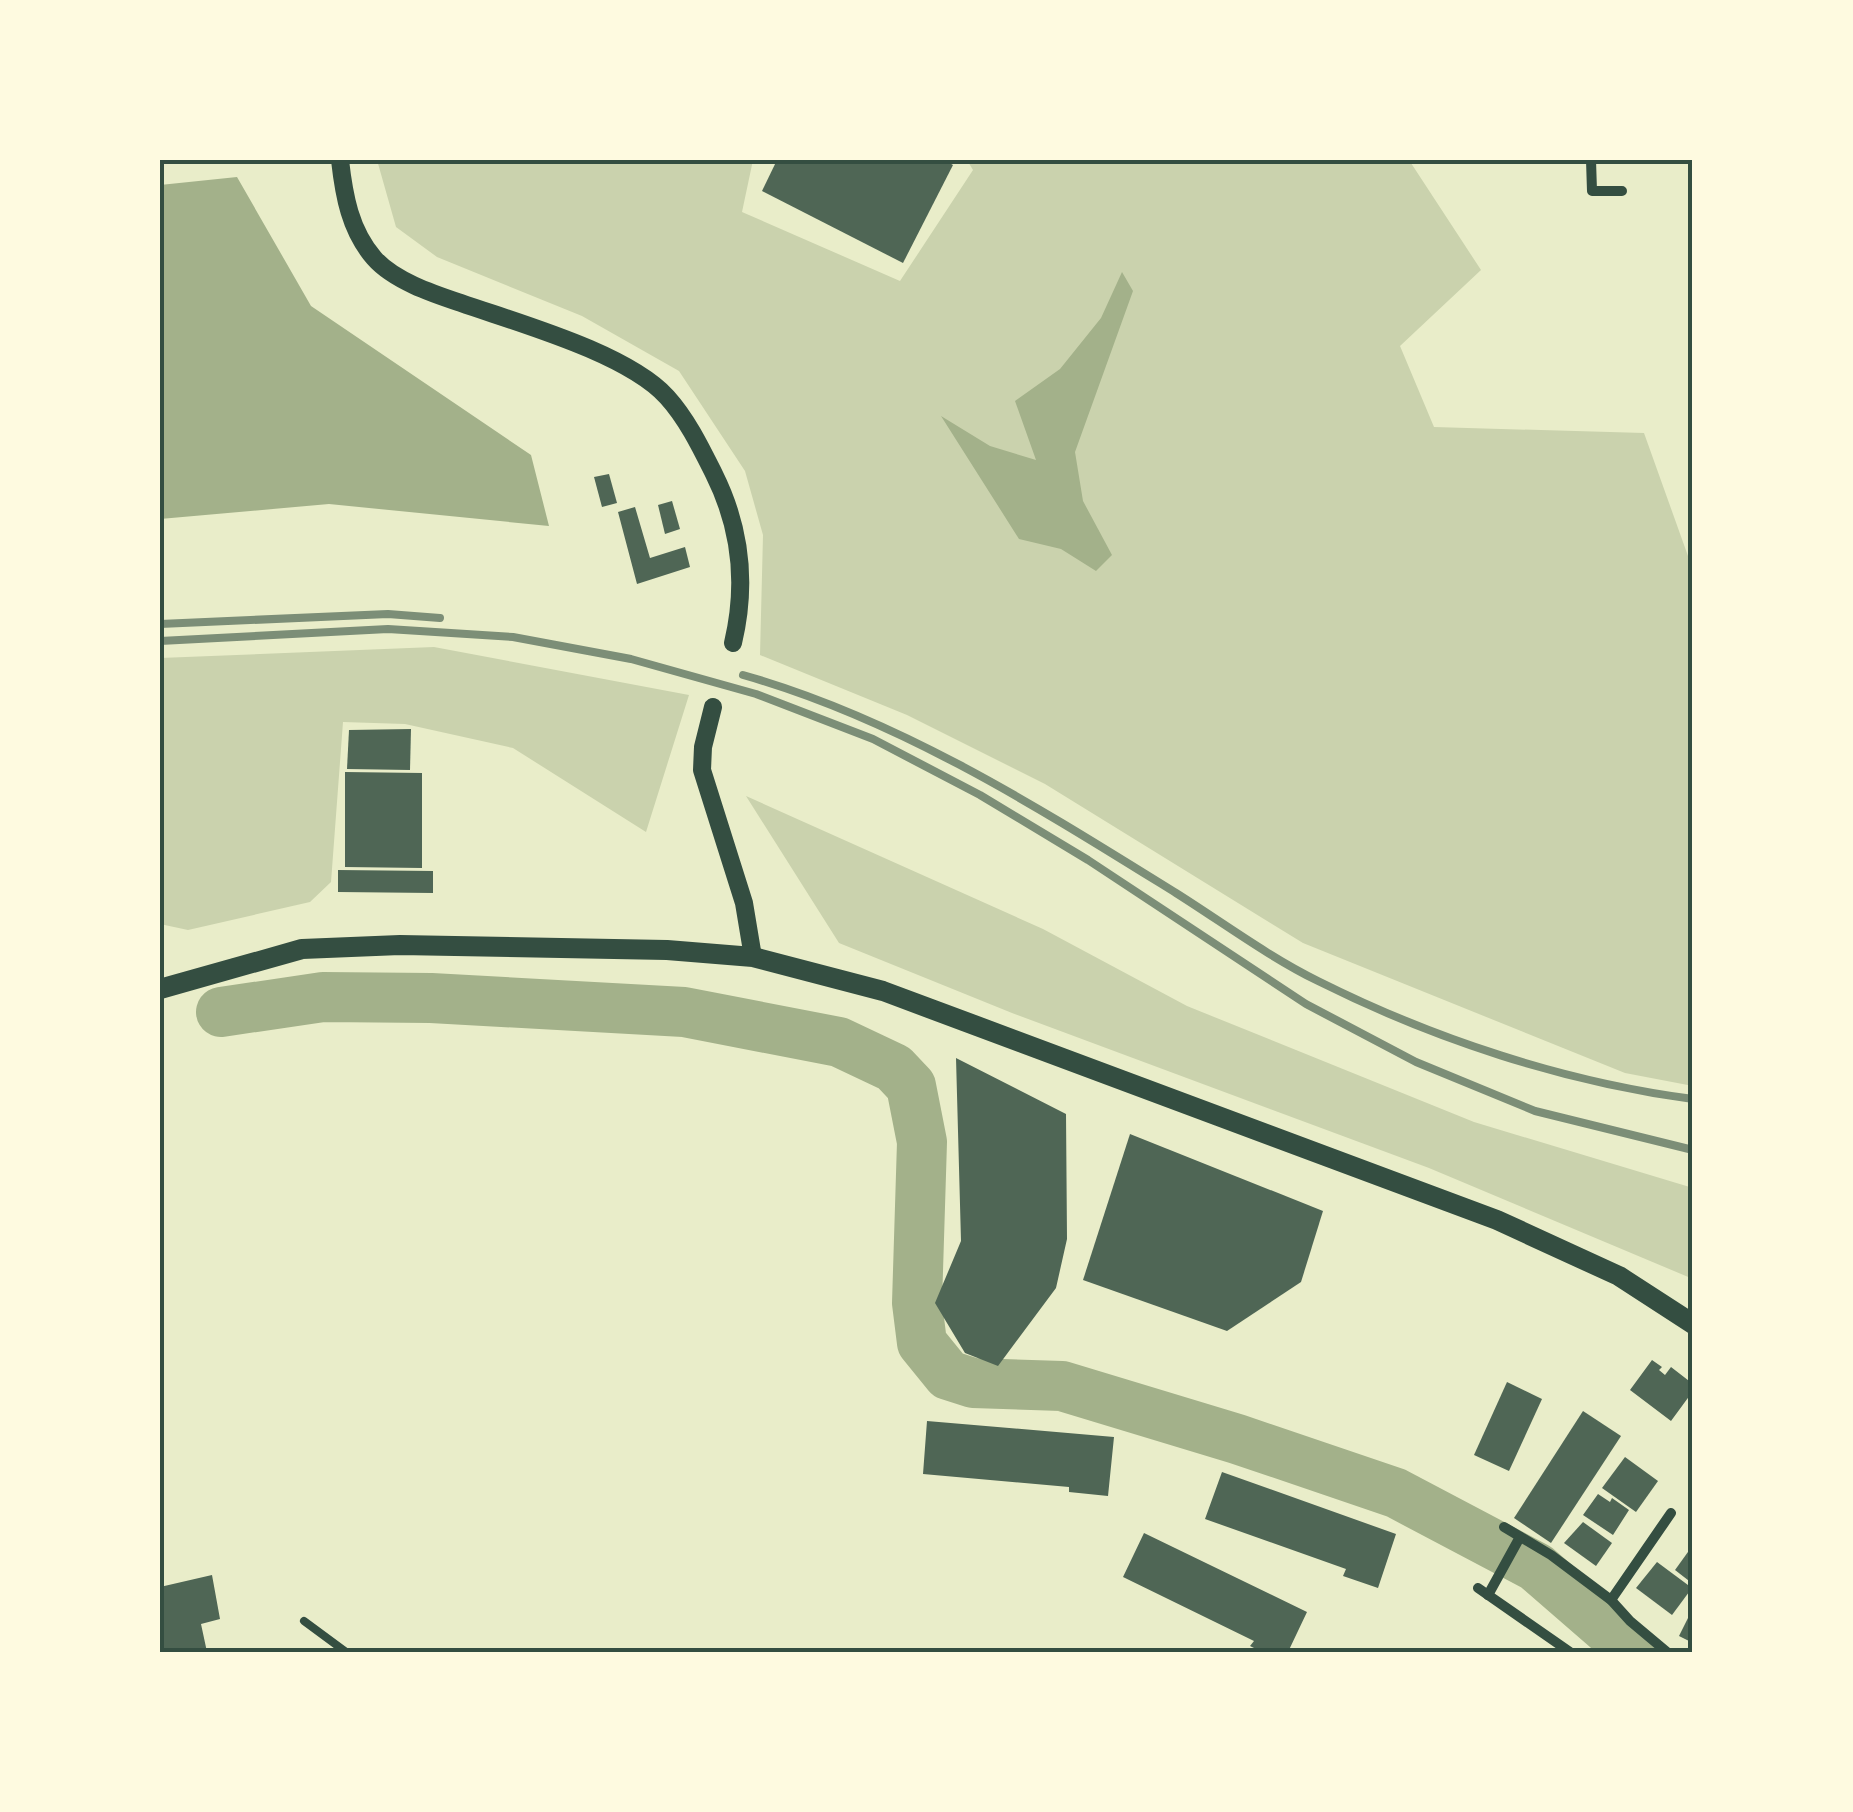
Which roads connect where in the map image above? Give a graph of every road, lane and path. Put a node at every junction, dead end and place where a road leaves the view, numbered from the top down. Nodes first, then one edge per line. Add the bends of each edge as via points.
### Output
1 (340, 160) edge
2 (1591, 160) edge
3 (1622, 191) dead end
4 (732, 643) dead end
5 (712, 707) dead end
6 (753, 956) junction
7 (160, 989) edge
8 (1693, 1324) edge
9 (1671, 1512) dead end
10 (1504, 1527) dead end
11 (1520, 1537) junction
12 (1611, 1600) junction
13 (304, 1621) dead end
14 (346, 1652) edge
15 (1570, 1652) edge
16 (1667, 1652) edge

1 - 4 street via 354,227 376,260 448,299 626,367 665,395 729,504 742,568
2 - 3 street via 1592,191
5 - 6 street via 702,770 744,903
6 - 7 main road via 400,945 302,949
6 - 8 main road via 884,991 1497,1220 1619,1276
9 - 12 street
10 - 11 street
11 - 12 street
11 - 15 street via 1483,1591
12 - 16 street
13 - 14 lane

